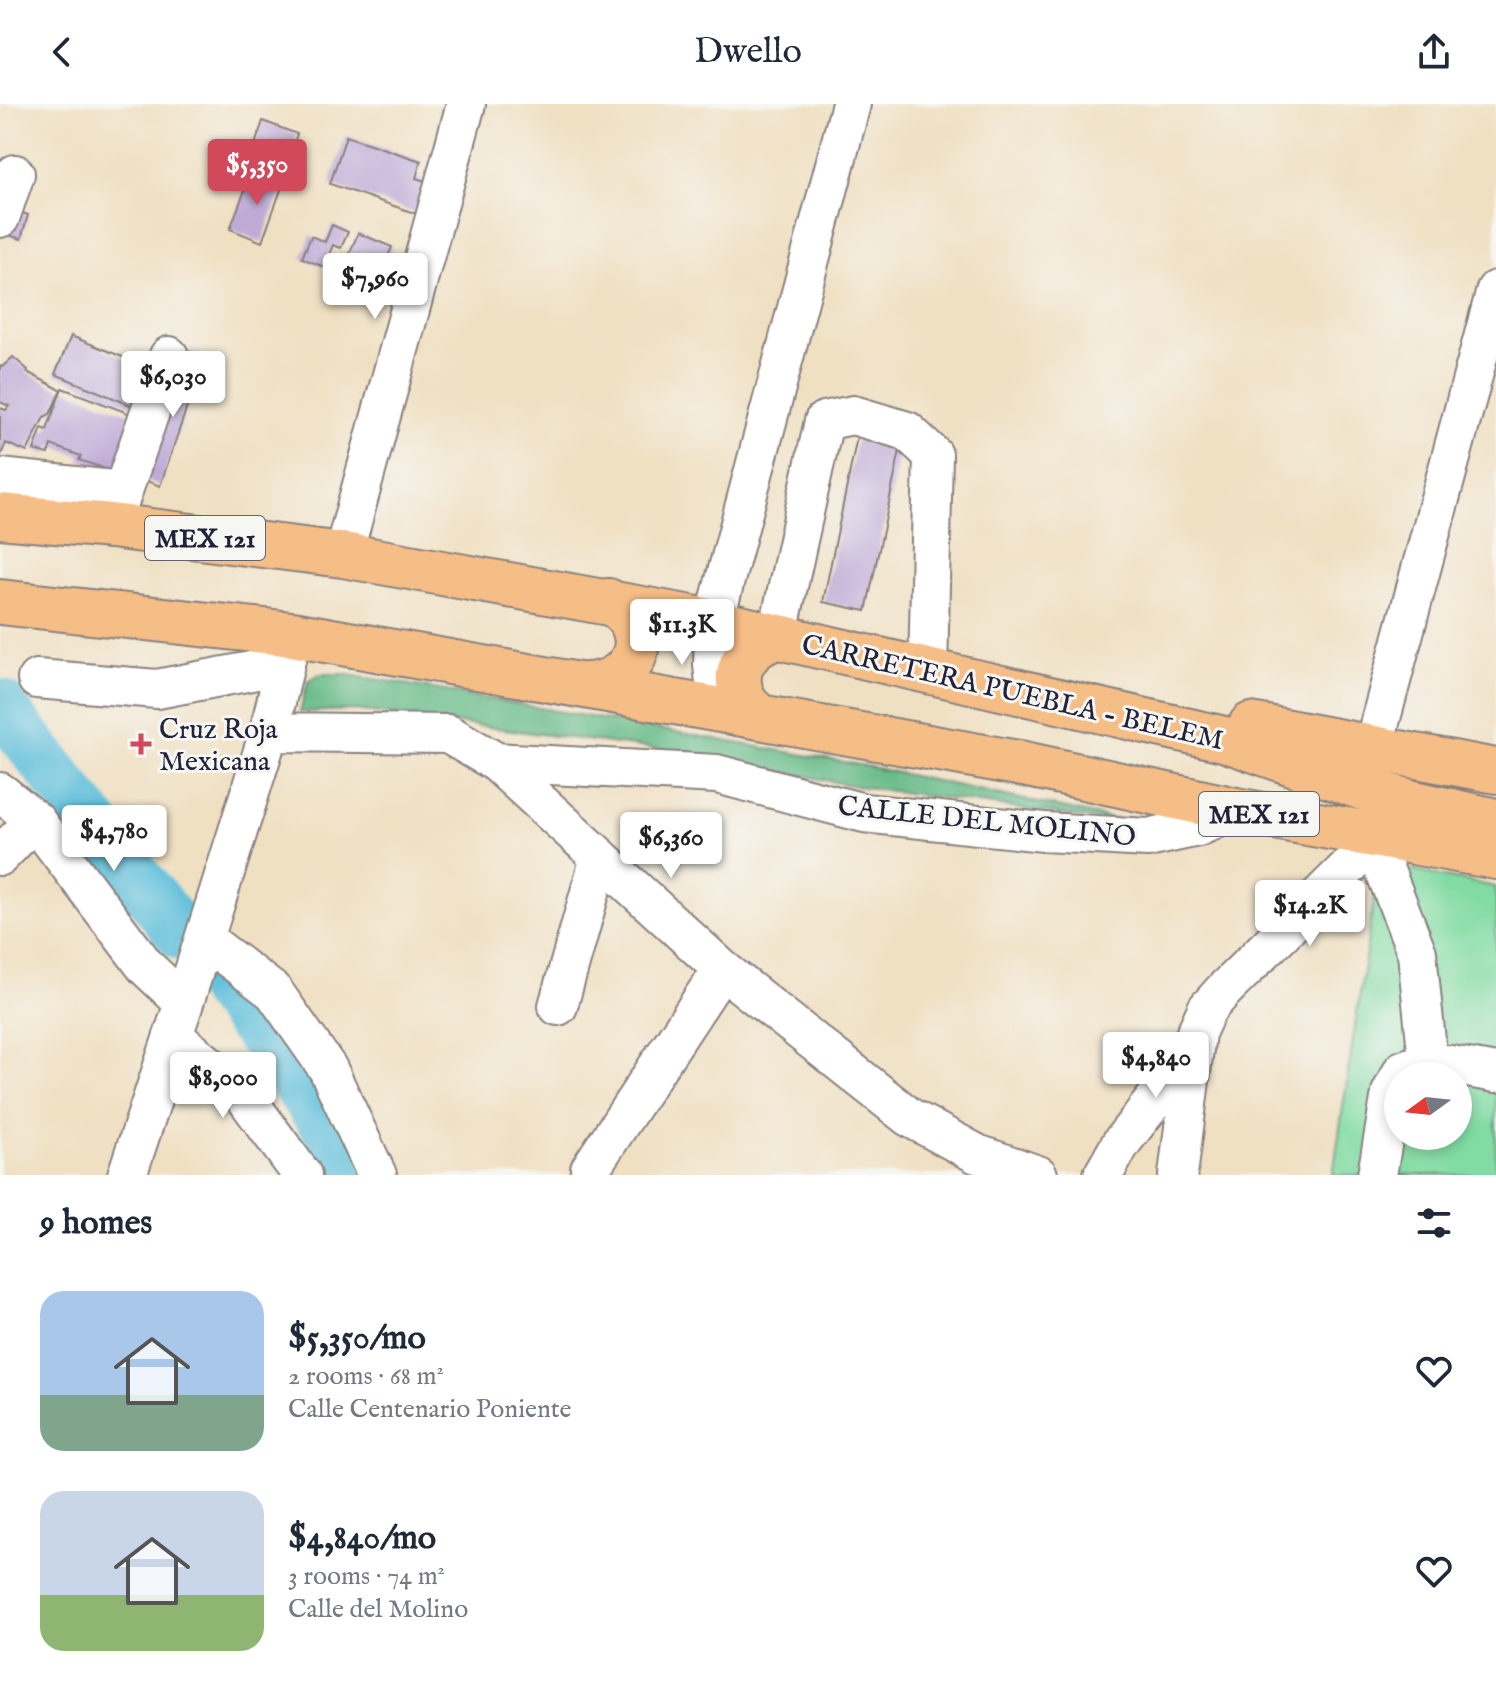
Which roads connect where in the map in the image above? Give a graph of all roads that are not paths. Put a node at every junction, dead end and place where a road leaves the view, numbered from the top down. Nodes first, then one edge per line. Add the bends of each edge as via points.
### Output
1 (466, 104) edge
2 (851, 104) edge
3 (15, 174) dead end
4 (0, 218) edge
5 (1496, 290) edge
6 (169, 356) dead end
7 (0, 478) edge
8 (116, 509) junction
9 (0, 516) edge
10 (343, 555) junction
11 (608, 601) junction
12 (0, 602) edge
13 (714, 622) junction
14 (777, 637) junction
15 (288, 650) junction
16 (928, 671) junction
17 (37, 679) dead end
18 (586, 685) junction
19 (737, 712) junction
20 (269, 732) junction
21 (496, 762) junction
22 (1024, 764) junction
23 (1368, 768) junction
24 (1496, 771) edge
25 (0, 792) edge
26 (1496, 796) edge
27 (1236, 810) junction
28 (35, 820) junction
29 (1496, 821) edge
30 (1375, 841) junction
31 (0, 856) edge
32 (600, 857) junction
33 (1496, 857) edge
34 (204, 939) junction
35 (722, 969) junction
36 (558, 1006) dead end
37 (179, 1020) junction
38 (1196, 1033) junction
39 (1410, 1062) edge
40 (1472, 1073) edge
41 (1496, 1073) edge
42 (1384, 1134) edge
43 (590, 1169) dead end
44 (127, 1175) edge
45 (302, 1175) edge
46 (377, 1175) edge
47 (1038, 1175) edge
48 (1103, 1175) edge
49 (1178, 1175) edge
50 (1377, 1175) edge

1 - 10 street
2 - 13 street
3 - 4 street
5 - 23 street
6 - 8 street
7 - 8 street
8 - 9 main road, CARRETERA PUEBLA - BELEM / MEX 121
8 - 10 main road, CARRETERA PUEBLA - BELEM / MEX 121
10 - 11 main road, CARRETERA PUEBLA - BELEM / MEX 121
11 - 13 main road, CARRETERA PUEBLA - BELEM / MEX 121
11 - 18 main road via 630,617 636,630 635,655 611,681
12 - 15 main road, MEX 121
13 - 14 main road, CARRETERA PUEBLA - BELEM / MEX 121
13 - 19 street via 713,665
14 - 16 main road, CARRETERA PUEBLA - BELEM / MEX 121
14 - 16 street via 824,421 853,415 907,431 933,455
14 - 19 main road via 754,648 740,668 740,695 747,706
15 - 17 street via 157,689
15 - 18 main road, MEX 121
15 - 20 street
16 - 23 main road, CARRETERA PUEBLA - BELEM / MEX 121 via 1162,724 1276,756
18 - 19 main road, MEX 121
19 - 22 main road, MEX 121
20 - 21 street, CALLE DEL MOLINO via 448,734
20 - 34 street
21 - 27 street, CALLE DEL MOLINO via 717,774 864,813 1059,833 1148,838 1198,827
21 - 32 street, CALLE DEL MOLINO
22 - 23 main road via 1134,769 1242,783
22 - 27 main road, MEX 121
23 - 24 main road
23 - 26 main road
23 - 29 main road, CARRETERA PUEBLA - BELEM / MEX 121 via 1414,803
25 - 28 street
27 - 30 main road, MEX 121
28 - 31 street
28 - 37 street via 146,967
30 - 33 main road, MEX 121
30 - 38 street via 1224,990
30 - 39 street via 1417,953
32 - 35 street, CALLE DEL MOLINO
32 - 36 street
34 - 37 street
34 - 46 street via 274,992 328,1069
35 - 43 street
35 - 47 street, CALLE DEL MOLINO via 909,1117 977,1154
37 - 44 street
37 - 45 street via 240,1090
38 - 48 street
38 - 49 street
40 - 41 street
42 - 50 street

